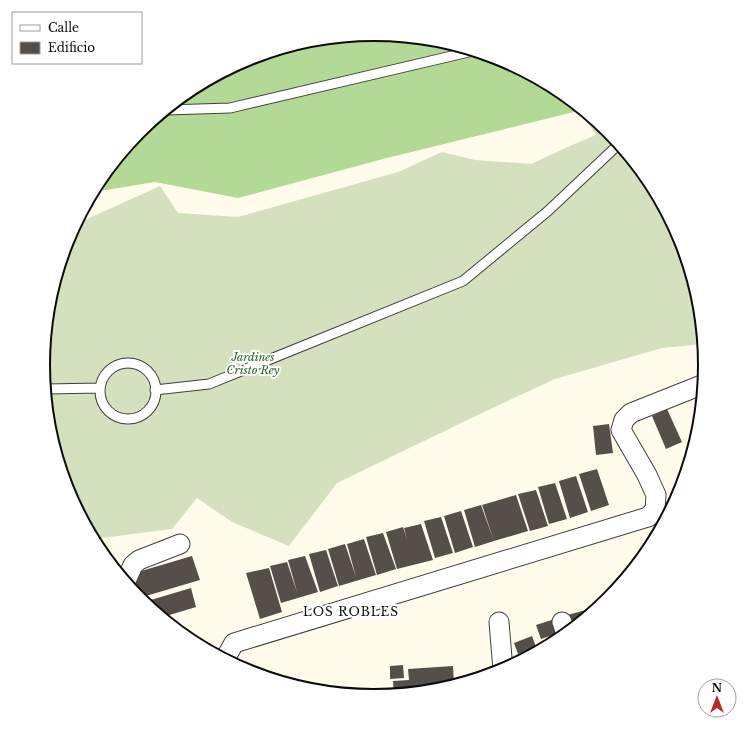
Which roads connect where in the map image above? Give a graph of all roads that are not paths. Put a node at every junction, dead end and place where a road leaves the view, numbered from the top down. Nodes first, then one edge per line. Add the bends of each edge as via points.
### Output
1 (461, 53) edge
2 (175, 110) edge
3 (615, 148) edge
4 (698, 386) edge
5 (100, 388) junction
6 (51, 389) edge
7 (155, 390) junction
8 (180, 544) dead end
9 (128, 575) edge
10 (499, 622) dead end
11 (228, 654) edge
12 (502, 662) edge

1 - 2 lane via 230,108
3 - 7 lane via 548,211 463,281 209,384
4 - 11 street via 631,413 624,420 621,430 656,495 655,510 648,517 234,643
5 - 6 lane
5 - 7 lane via 110,370 118,365 135,364 144,368 153,378
5 - 7 lane via 106,409 114,415 128,419 138,418 146,412 155,399
8 - 9 street via 139,560 132,565
10 - 12 street

